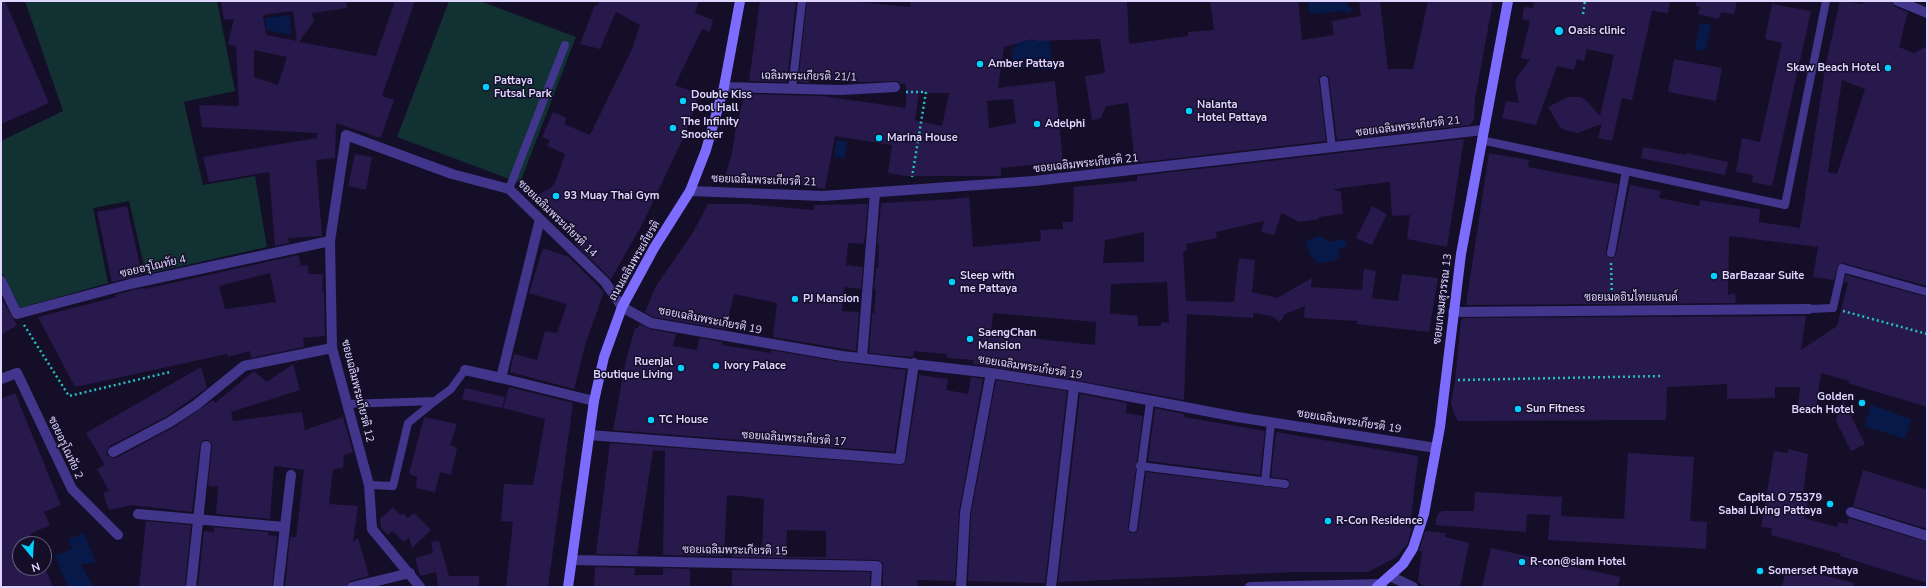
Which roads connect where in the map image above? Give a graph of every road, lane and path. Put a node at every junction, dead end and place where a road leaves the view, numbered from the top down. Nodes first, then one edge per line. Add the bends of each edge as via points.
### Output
1 (740, 1) edge
2 (802, 1) edge
3 (1508, 1) edge
4 (1585, 1) edge
5 (1826, 1) edge
6 (1898, 1) edge
7 (1927, 13) edge
8 (1583, 14) dead end
9 (565, 45) dead end
10 (1324, 80) dead end
11 (724, 87) junction
12 (895, 87) joint
13 (792, 89) junction
14 (346, 135) joint
15 (1482, 135) junction
16 (1332, 148) junction
17 (1626, 171) junction
18 (509, 189) junction
19 (910, 190) junction
20 (690, 191) junction
21 (875, 192) junction
22 (540, 219) junction
23 (330, 241) junction
24 (1611, 253) joint
25 (1, 281) edge
26 (1927, 292) edge
27 (622, 307) junction
28 (1833, 308) junction
29 (1809, 309) joint
30 (1612, 310) junction
31 (1453, 312) junction
32 (17, 314) junction
33 (1927, 334) edge
34 (332, 348) junction
35 (862, 358) junction
36 (914, 363) junction
37 (465, 370) joint
38 (170, 372) dead end
39 (991, 373) junction
40 (1664, 376) dead end
41 (501, 378) junction
42 (1, 379) edge
43 (1445, 380) junction
44 (1074, 386) junction
45 (435, 401) junction
46 (594, 401) junction
47 (1150, 402) junction
48 (347, 404) junction
49 (1272, 422) junction
50 (590, 435) junction
51 (206, 446) dead end
52 (1436, 448) junction
53 (113, 452) dead end
54 (1140, 466) junction
55 (291, 475) dead end
56 (1265, 482) junction
57 (1285, 484) dead end
58 (369, 485) junction
59 (1851, 512) dead end
60 (138, 514) dead end
61 (198, 520) junction
62 (284, 527) junction
63 (1133, 528) dead end
64 (118, 535) dead end
65 (1927, 536) edge
66 (572, 560) junction
67 (410, 573) junction
68 (1390, 576) junction
69 (1379, 585) edge
70 (191, 587) edge
71 (278, 587) edge
72 (352, 587) edge
73 (420, 587) edge
74 (568, 587) edge
75 (876, 587) edge
76 (961, 587) edge
77 (1051, 587) edge
78 (1250, 587) edge
79 (1413, 587) edge

1 - 11 main road, ถนนเฉลิมพระเกียรติ
2 - 13 lane
3 - 15 main road, ซอยเกษมสุวรรณ 13
4 - 8 path
5 - 17 lane via 1785,204
6 - 7 street
9 - 18 lane
10 - 16 lane
11 - 13 street, เฉลิมพระเกียรติ 21/1
11 - 20 main road, ถนนเฉลิมพระเกียรติ via 706,150
12 - 13 street, เฉลิมพระเกียรติ 21/1
12 - 19 path via 903,92 926,92
14 - 18 street, ซอยเฉลิมพระเกียรติ 14 via 452,174
14 - 23 street, ซอยเฉลิมพระเกียรติ 12
15 - 16 street, ซอยเฉลิมพระเกียรติ 21
15 - 17 lane
15 - 31 main road, ซอยเกษมสุวรรณ 13
16 - 19 street, ซอยเฉลิมพระเกียรติ 21 via 1079,177
17 - 24 lane
18 - 22 street, ซอยเฉลิมพระเกียรติ 14
19 - 21 street, ซอยเฉลิมพระเกียรติ 21
20 - 21 street, ซอยเฉลิมพระเกียรติ 21 via 823,196
20 - 27 main road, ถนนเฉลิมพระเกียรติ via 654,248
21 - 35 street
22 - 27 street, ซอยเฉลิมพระเกียรติ 14 via 605,282
22 - 41 street
23 - 32 street, ซอยอรุโณทัย 4 via 130,284
23 - 34 street, ซอยเฉลิมพระเกียรติ 12
24 - 30 path
25 - 32 street
26 - 28 lane via 1842,268
27 - 35 street, ซอยเฉลิมพระเกียรติ 19 via 652,323
27 - 46 main road, ถนนเฉลิมพระเกียรติ via 604,357
28 - 29 lane
28 - 33 path
29 - 30 street, ซอยเมดอินไทยแลนด์
30 - 31 street, ซอยเมดอินไทยแลนด์
31 - 43 main road, ซอยเกษมสุวรรณ 13
32 - 38 path via 69,396
34 - 48 street, ซอยเฉลิมพระเกียรติ 12
34 - 53 street via 244,366 196,405
35 - 36 street, ซอยเฉลิมพระเกียรติ 19
36 - 39 street, ซอยเฉลิมพระเกียรติ 19
36 - 50 street, ซอยเฉลิมพระเกียรติ 17 via 900,459
37 - 41 street
37 - 45 lane via 451,389
39 - 44 street, ซอยเฉลิมพระเกียรติ 19
39 - 76 street via 965,513
40 - 43 path
41 - 46 street
42 - 64 street, ซอยอรุโณทัย 2 via 17,373 72,489
43 - 52 main road, ซอยเกษมสุวรรณ 13
44 - 47 street, ซอยเฉลิมพระเกียรติ 19
44 - 77 street
45 - 48 lane
45 - 58 lane via 408,423 393,486
46 - 50 main road, ถนนเฉลิมพระเกียรติ
47 - 49 street, ซอยเฉลิมพระเกียรติ 19
47 - 54 lane
48 - 58 street, ซอยเฉลิมพระเกียรติ 12
49 - 52 street, ซอยเฉลิมพระเกียรติ 19
49 - 56 lane
50 - 66 main road, ถนนเฉลิมพระเกียรติ
51 - 61 street
52 - 68 main road, ซอยเกษมสุวรรณ 13 via 1424,514 1413,548 1403,564
54 - 56 lane
54 - 63 lane
55 - 62 street
56 - 57 lane
58 - 67 street, ซอยเฉลิมพระเกียรติ 12 via 372,529
59 - 65 street
60 - 61 street
61 - 62 street
61 - 70 street
62 - 71 street
66 - 74 main road, ถนนเฉลิมพระเกียรติ
66 - 75 street, ซอยเฉลิมพระเกียรติ 15 via 877,566
67 - 72 street
67 - 73 street, ซอยเฉลิมพระเกียรติ 12
68 - 69 main road, ซอยเกษมสุวรรณ 13
68 - 79 street
69 - 78 street

